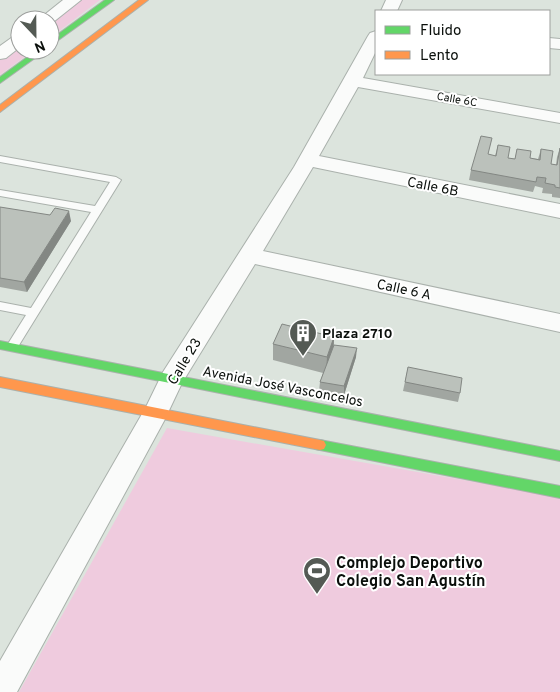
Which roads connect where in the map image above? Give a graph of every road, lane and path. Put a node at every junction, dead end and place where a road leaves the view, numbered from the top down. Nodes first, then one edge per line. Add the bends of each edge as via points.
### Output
1 (73, 0) edge
2 (110, 0) edge
3 (144, 0) edge
4 (60, 10) edge
5 (60, 37) edge
6 (375, 38) edge
7 (28, 60) edge
8 (0, 81) edge
9 (354, 81) junction
10 (0, 109) edge
11 (560, 118) edge
12 (0, 159) edge
13 (307, 160) junction
14 (0, 193) edge
15 (98, 210) junction
16 (560, 211) edge
17 (249, 255) junction
18 (0, 306) edge
19 (34, 313) junction
20 (560, 323) edge
21 (0, 345) edge
22 (12, 347) junction
23 (172, 379) junction
24 (0, 382) edge
25 (156, 414) junction
26 (560, 456) edge
27 (560, 492) edge
28 (0, 692) edge

1 - 4 street
2 - 5 main road
3 - 10 main road
6 - 9 street, Calle 23
7 - 8 main road
9 - 11 street, Calle 6C
9 - 13 street, Calle 23
12 - 15 lane via 116,180
13 - 16 street, Calle 6B
13 - 17 street, Calle 23
14 - 15 lane
15 - 19 lane
17 - 20 street, Calle 6 A
17 - 23 street, Calle 23
18 - 19 lane
19 - 22 lane
21 - 22 main road, Avenida José Vasconcelos
22 - 23 main road, Avenida José Vasconcelos
23 - 25 street, Calle 23
23 - 26 main road, Avenida José Vasconcelos
24 - 25 main road
25 - 27 main road
25 - 28 street, Calle 23

